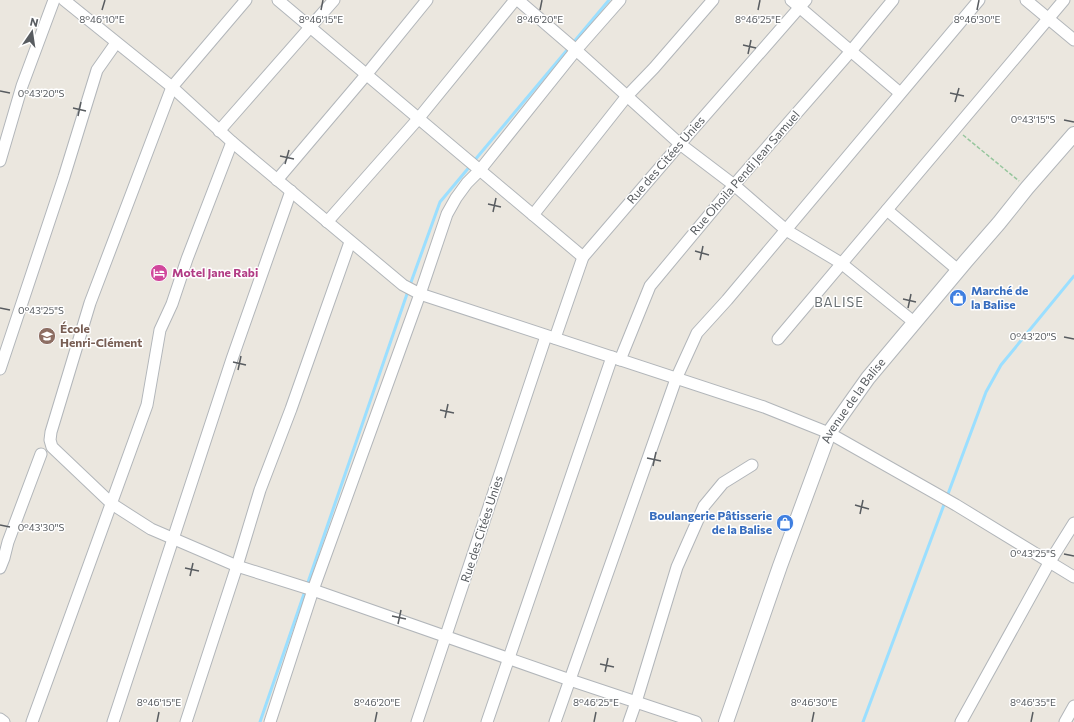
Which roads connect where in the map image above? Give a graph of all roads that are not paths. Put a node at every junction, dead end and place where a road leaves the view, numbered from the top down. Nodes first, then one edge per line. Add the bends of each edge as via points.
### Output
1 (54, 0) edge
2 (64, 0) edge
3 (246, 0) edge
4 (278, 0) edge
5 (334, 0) edge
6 (428, 0) edge
7 (517, 0) edge
8 (620, 0) edge
9 (713, 0) edge
10 (791, 0) edge
11 (893, 0) edge
12 (979, 0) edge
13 (1026, 0) edge
14 (1064, 0) edge
15 (803, 4) edge
16 (1048, 18) junction
17 (311, 28) junction
18 (1074, 40) edge
19 (116, 44) junction
20 (573, 46) junction
21 (851, 51) junction
22 (366, 75) junction
23 (172, 88) junction
24 (900, 93) junction
25 (627, 96) junction
26 (418, 119) junction
27 (220, 131) junction
28 (1074, 134) edge
29 (232, 142) junction
30 (680, 144) junction
31 (0, 161) edge
32 (474, 166) junction
33 (277, 180) junction
34 (734, 185) junction
35 (291, 192) junction
36 (887, 210) junction
37 (533, 215) junction
38 (327, 222) junction
39 (786, 230) junction
40 (350, 242) junction
41 (583, 257) junction
42 (841, 263) junction
43 (958, 270) junction
44 (412, 289) junction
45 (915, 323) junction
46 (551, 337) junction
47 (778, 339) dead end
48 (616, 359) junction
49 (0, 369) edge
50 (676, 379) junction
51 (829, 433) junction
52 (41, 454) dead end
53 (752, 465) dead end
54 (112, 504) junction
55 (1074, 523) edge
56 (174, 539) junction
57 (1049, 563) junction
58 (237, 566) junction
59 (0, 568) edge
60 (1074, 577) edge
61 (307, 588) junction
62 (446, 637) junction
63 (509, 658) junction
64 (570, 680) junction
65 (636, 702) junction
66 (1074, 706) edge
67 (0, 719) edge
68 (4, 722) edge
69 (32, 722) edge
70 (113, 722) edge
71 (186, 722) edge
72 (270, 722) edge
73 (417, 722) edge
74 (487, 722) edge
75 (555, 722) edge
76 (629, 722) edge
77 (696, 722) edge
78 (726, 722) edge
79 (961, 722) edge
80 (1065, 722) edge

1 - 31 street via 22,86
2 - 19 street
3 - 23 street
4 - 17 street
5 - 17 street
6 - 22 street
7 - 20 street
7 - 26 street
8 - 20 street
9 - 25 street
10 - 15 street
11 - 21 street, Rue Ohoila Pendi Jean Samuel
12 - 24 street
13 - 16 street
14 - 16 street
15 - 21 street
15 - 30 street, Rue des Citées Unies
16 - 18 street
16 - 36 street
17 - 22 street
17 - 27 street
19 - 23 street
19 - 49 street via 97,70
20 - 25 street
20 - 32 street
21 - 24 street
21 - 34 street, Rue Ohoila Pendi Jean Samuel
22 - 26 street
22 - 33 street
23 - 27 street
23 - 54 street via 90,303 50,436 52,447
24 - 39 street
25 - 30 street
25 - 37 street
26 - 32 street
26 - 38 street
27 - 29 street
28 - 43 street, Avenue de la Balise
29 - 33 street
29 - 54 street via 160,330 147,405
30 - 34 street
30 - 41 street, Rue des Citées Unies
32 - 37 street
32 - 44 street via 447,214
33 - 35 street
34 - 39 street
34 - 48 street, Rue Ohoila Pendi Jean Samuel via 650,286
35 - 38 street
35 - 56 street via 232,359
36 - 42 street
36 - 43 street
37 - 41 street
38 - 40 street
39 - 42 street
39 - 50 street via 697,333
40 - 44 street
40 - 58 street via 260,490
41 - 46 street, Rue des Citées Unies
42 - 45 street
42 - 47 street
43 - 45 street, Avenue de la Balise
44 - 46 street
44 - 61 street
45 - 51 street, Avenue de la Balise via 868,378
46 - 48 street
46 - 62 street, Rue des Citées Unies
48 - 50 street
48 - 63 street, Rue Ohoila Pendi Jean Samuel
50 - 51 street via 764,407
50 - 64 street
51 - 57 street via 956,505
51 - 78 street, Avenue de la Balise
52 - 59 street
53 - 65 street via 724,483 704,506 677,567
54 - 56 street via 151,529
54 - 69 street
55 - 57 street
56 - 58 street
56 - 70 street
57 - 60 street
57 - 79 street
58 - 61 street
58 - 71 street
61 - 62 street
61 - 72 street
62 - 63 street
62 - 73 street, Rue des Citées Unies
63 - 64 street
63 - 74 street, Rue Ohoila Pendi Jean Samuel
64 - 65 street
64 - 75 street
65 - 76 street
65 - 77 street
66 - 80 street
67 - 68 street

